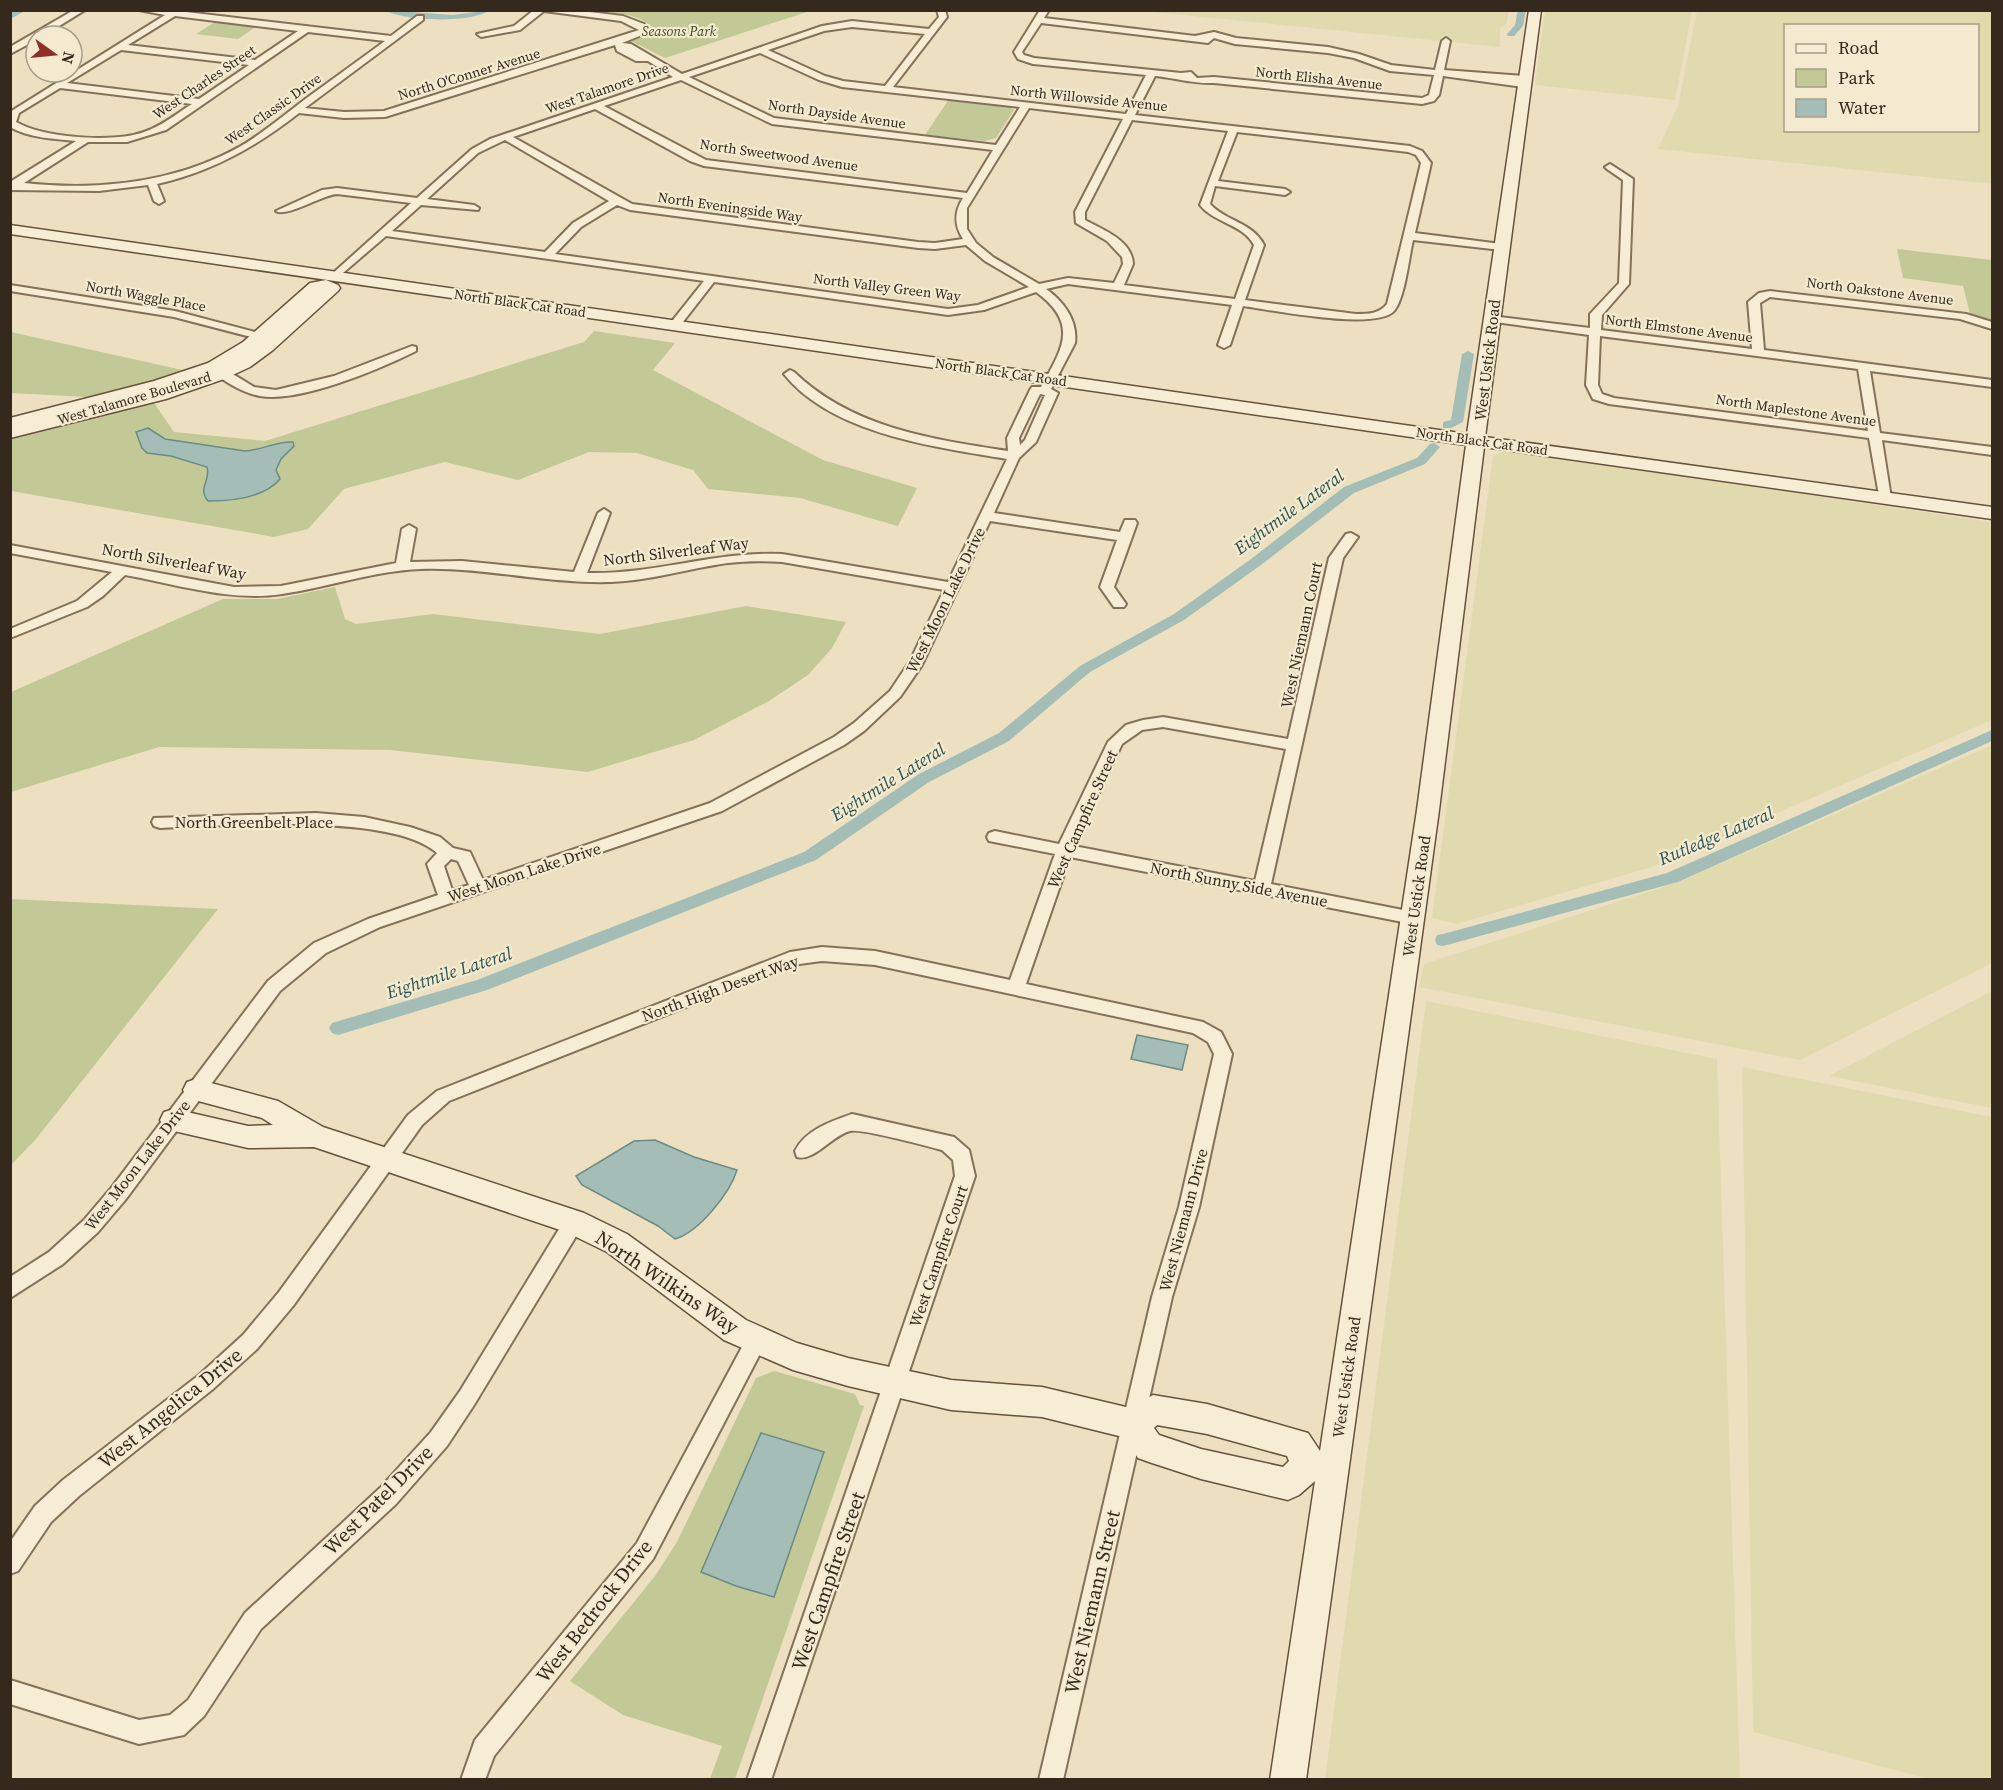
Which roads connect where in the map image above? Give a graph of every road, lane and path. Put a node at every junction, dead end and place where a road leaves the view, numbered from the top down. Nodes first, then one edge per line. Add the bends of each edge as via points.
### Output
1 (81, 10) edge
2 (143, 10) edge
3 (540, 10) edge
4 (547, 10) edge
5 (941, 10) edge
6 (1045, 10) edge
7 (1535, 10) edge
8 (173, 14) junction
9 (420, 18) dead end
10 (1039, 20) junction
11 (57, 24) edge
12 (306, 29) junction
13 (931, 32) junction
14 (481, 34) dead end
15 (393, 39) junction
16 (1446, 41) dead end
17 (24, 43) edge
18 (616, 44) junction
19 (120, 47) junction
20 (761, 50) junction
21 (10, 51) edge
22 (257, 63) junction
23 (1152, 73) junction
24 (1440, 74) junction
25 (681, 77) junction
26 (1524, 82) junction
27 (59, 85) junction
28 (887, 89) junction
29 (200, 102) junction
30 (1026, 105) junction
31 (596, 106) junction
32 (298, 110) junction
33 (1130, 116) junction
34 (1234, 128) junction
35 (506, 137) junction
36 (87, 139) junction
37 (999, 148) junction
38 (1610, 167) dead end
39 (151, 181) junction
40 (1212, 183) junction
41 (12, 188) edge
42 (1285, 192) dead end
43 (969, 196) junction
44 (420, 200) junction
45 (159, 201) dead end
46 (616, 201) junction
47 (474, 208) dead end
48 (281, 211) dead end
49 (10, 229) edge
50 (384, 233) junction
51 (1410, 236) junction
52 (968, 242) junction
53 (1501, 247) junction
54 (547, 256) junction
55 (711, 279) junction
56 (331, 281) junction
57 (1118, 286) junction
58 (1038, 287) junction
59 (10, 288) edge
60 (1239, 302) junction
61 (1492, 319) junction
62 (675, 325) junction
63 (1992, 326) edge
64 (1594, 332) junction
65 (268, 338) junction
66 (1224, 345) dead end
67 (412, 349) dead end
68 (1758, 353) junction
69 (1863, 366) junction
70 (218, 370) junction
71 (789, 374) dead end
72 (1992, 383) edge
73 (1048, 384) junction
74 (10, 423) edge
75 (10, 433) edge
76 (1874, 435) junction
77 (1477, 441) junction
78 (1992, 452) edge
79 (1014, 456) junction
80 (1885, 498) junction
81 (604, 513) dead end
82 (1992, 513) edge
83 (986, 516) junction
84 (1130, 523) dead end
85 (409, 529) dead end
86 (1124, 537) junction
87 (1351, 537) dead end
88 (10, 549) edge
89 (402, 566) junction
90 (122, 570) junction
91 (579, 577) junction
92 (952, 587) junction
93 (1119, 604) dead end
94 (10, 634) edge
95 (1295, 745) junction
96 (160, 822) dead end
97 (995, 837) dead end
98 (1064, 851) junction
99 (448, 853) junction
100 (478, 887) junction
101 (1262, 888) junction
102 (447, 898) junction
103 (1413, 918) junction
104 (1016, 987) junction
105 (1197, 1027) joint
106 (196, 1090) junction
107 (174, 1120) junction
108 (314, 1136) junction
109 (804, 1151) dead end
110 (387, 1159) junction
111 (574, 1222) junction
112 (10, 1290) edge
113 (756, 1341) junction
114 (895, 1383) junction
115 (1133, 1424) junction
116 (1320, 1467) junction
117 (10, 1563) edge
118 (10, 1692) edge
119 (473, 1779) edge
120 (759, 1779) edge
121 (1051, 1779) edge
122 (1288, 1779) edge

1 - 11 street
2 - 8 street
3 - 14 street via 517,28
4 - 18 street, North O'Conner Avenue via 622,19 644,31
5 - 13 street via 944,17
6 - 10 street
7 - 26 main road, West Ustick Road
8 - 12 street
8 - 19 street
9 - 15 street, West Classic Drive
10 - 23 street, North Elisha Avenue via 1018,52 1021,57
10 - 24 street via 1339,52 1390,68
12 - 15 street
12 - 22 street, West Charles Street
13 - 20 street, West Talamore Drive via 842,25 822,28
13 - 28 street
15 - 32 street, West Classic Drive
16 - 24 street
17 - 21 street
18 - 25 street, North Dayside Avenue via 628,46
18 - 32 street, North O'Conner Avenue via 385,114
19 - 22 street
19 - 27 street
20 - 25 street, West Talamore Drive
20 - 28 street, North Willowside Avenue via 829,81
22 - 29 street, West Charles Street
23 - 24 street, North Elisha Avenue via 1196,81 1422,102 1431,99
23 - 33 street
24 - 26 street
25 - 31 street, West Talamore Drive
25 - 37 street, North Dayside Avenue via 772,121
26 - 53 main road, West Ustick Road
27 - 29 street
27 - 36 street, West Charles Street via 16,111 11,123 25,131
28 - 30 street, North Willowside Avenue
29 - 36 street, West Charles Street via 163,128 140,137
30 - 33 street, North Willowside Avenue
30 - 37 street
31 - 35 street, West Talamore Drive
31 - 43 street, North Sweetwood Avenue via 704,163
32 - 39 street, West Classic Drive via 232,155
33 - 34 street, North Willowside Avenue
33 - 57 street via 1080,212 1080,221 1127,253 1128,262
34 - 40 street
34 - 51 street, North Willowside Avenue via 1398,146 1419,153 1426,163
35 - 44 street, West Talamore Drive via 475,151
35 - 46 street, North Eveningside Way
36 - 41 street
37 - 43 street
38 - 64 street via 1628,178 1624,284 1596,314
39 - 41 street, West Classic Drive via 75,189
39 - 45 street
40 - 42 street
40 - 60 street via 1205,200 1209,211 1250,232 1259,245
43 - 52 street via 960,220
44 - 47 street
44 - 48 street via 338,191 326,192
44 - 50 street, West Talamore Drive
46 - 52 street, North Eveningside Way via 646,210 902,244
46 - 54 street via 577,225
49 - 56 main road, North Black Cat Road
50 - 54 street, North Valley Green Way
50 - 56 street, West Talamore Drive
51 - 53 street
51 - 60 street, North Valley Green Way via 1393,304 1382,315 1356,317
52 - 58 street
53 - 61 main road, West Ustick Road
54 - 55 street, North Valley Green Way
55 - 58 street, North Valley Green Way via 948,312 977,310
55 - 62 street
56 - 62 main road, North Black Cat Road
56 - 65 main road, West Talamore Boulevard via 332,288
57 - 58 street, North Valley Green Way via 1068,280
57 - 60 street, North Valley Green Way
58 - 73 street via 1059,305 1069,327 1068,346
59 - 65 street, North Waggle Place via 175,314
60 - 66 street
61 - 64 street, North Elmstone Avenue
61 - 77 main road, West Ustick Road
62 - 73 main road, North Black Cat Road
63 - 68 street, North Oakstone Avenue via 1962,316 1763,295 1754,302
64 - 68 street, North Elmstone Avenue
64 - 76 street, North Maplestone Avenue via 1592,385 1597,396
65 - 70 main road, West Talamore Boulevard via 245,362
67 - 70 street via 389,361 282,393 256,392
68 - 69 street, North Elmstone Avenue
69 - 72 street, North Elmstone Avenue
69 - 76 street
70 - 74 main road, West Talamore Boulevard
70 - 75 main road, West Talamore Boulevard via 162,393
71 - 79 street via 802,390 866,422 947,445
73 - 77 main road, North Black Cat Road
73 - 79 street, West Moon Lake Drive via 1052,393 1030,442
76 - 78 street, North Maplestone Avenue
76 - 80 street
77 - 80 main road, North Black Cat Road
77 - 103 main road, West Ustick Road
79 - 83 street, West Moon Lake Drive
80 - 82 main road, North Black Cat Road
81 - 91 street
83 - 86 street
83 - 92 street, West Moon Lake Drive
84 - 86 street
85 - 89 street
86 - 93 street via 1107,586
87 - 95 street, West Niemann Court via 1336,558
88 - 90 street, North Silverleaf Way
89 - 90 street, North Silverleaf Way via 280,590 255,591 234,591
89 - 91 street, North Silverleaf Way via 462,565
90 - 94 street via 81,604
91 - 92 street, North Silverleaf Way via 636,576 759,557
92 - 100 street, West Moon Lake Drive via 909,675 877,712 838,741 716,807
95 - 98 street, West Campfire Street via 1163,722 1133,726 1116,742
95 - 101 street
96 - 99 street, North Greenbelt Place via 316,819 364,824 434,841
97 - 98 street, North Sunny Side Avenue
98 - 101 street, North Sunny Side Avenue
98 - 104 street, West Campfire Street
99 - 100 street, North Greenbelt Place via 464,856
99 - 102 street via 435,864
100 - 102 street, West Moon Lake Drive
101 - 103 street, North Sunny Side Avenue
102 - 106 street, West Moon Lake Drive via 353,931 320,948 291,970 259,1003
103 - 116 main road, West Ustick Road
104 - 105 street, North High Desert Way
104 - 110 street, North High Desert Way via 857,955 822,954 790,959 443,1096 415,1120
105 - 115 street, West Niemann Drive via 1215,1037 1223,1054 1190,1207 1162,1297
106 - 107 street, West Moon Lake Drive
106 - 108 main road, North Wilkins Way via 269,1109
107 - 108 main road, North Wilkins Way via 248,1137
107 - 112 street, West Moon Lake Drive via 91,1226
108 - 110 main road, North Wilkins Way
109 - 114 street, West Campfire Court via 828,1131 852,1122 947,1143 962,1156 965,1176
110 - 111 main road, North Wilkins Way
110 - 117 street, West Angelica Drive via 286,1299 250,1342 206,1382 71,1488 43,1514
111 - 113 main road, North Wilkins Way via 616,1243 735,1330
111 - 118 street, West Patel Drive via 439,1439 388,1496 253,1621 196,1708 175,1726 139,1732
113 - 114 main road, North Wilkins Way via 793,1356
113 - 119 street, West Bedrock Drive via 645,1551 484,1749
114 - 115 main road, North Wilkins Way via 951,1395 1042,1402
114 - 120 street, West Campfire Street
115 - 116 main road via 1153,1410 1208,1419 1297,1444
115 - 116 main road via 1149,1447 1270,1480 1288,1484
115 - 121 street, West Niemann Street
116 - 122 main road, West Ustick Road

